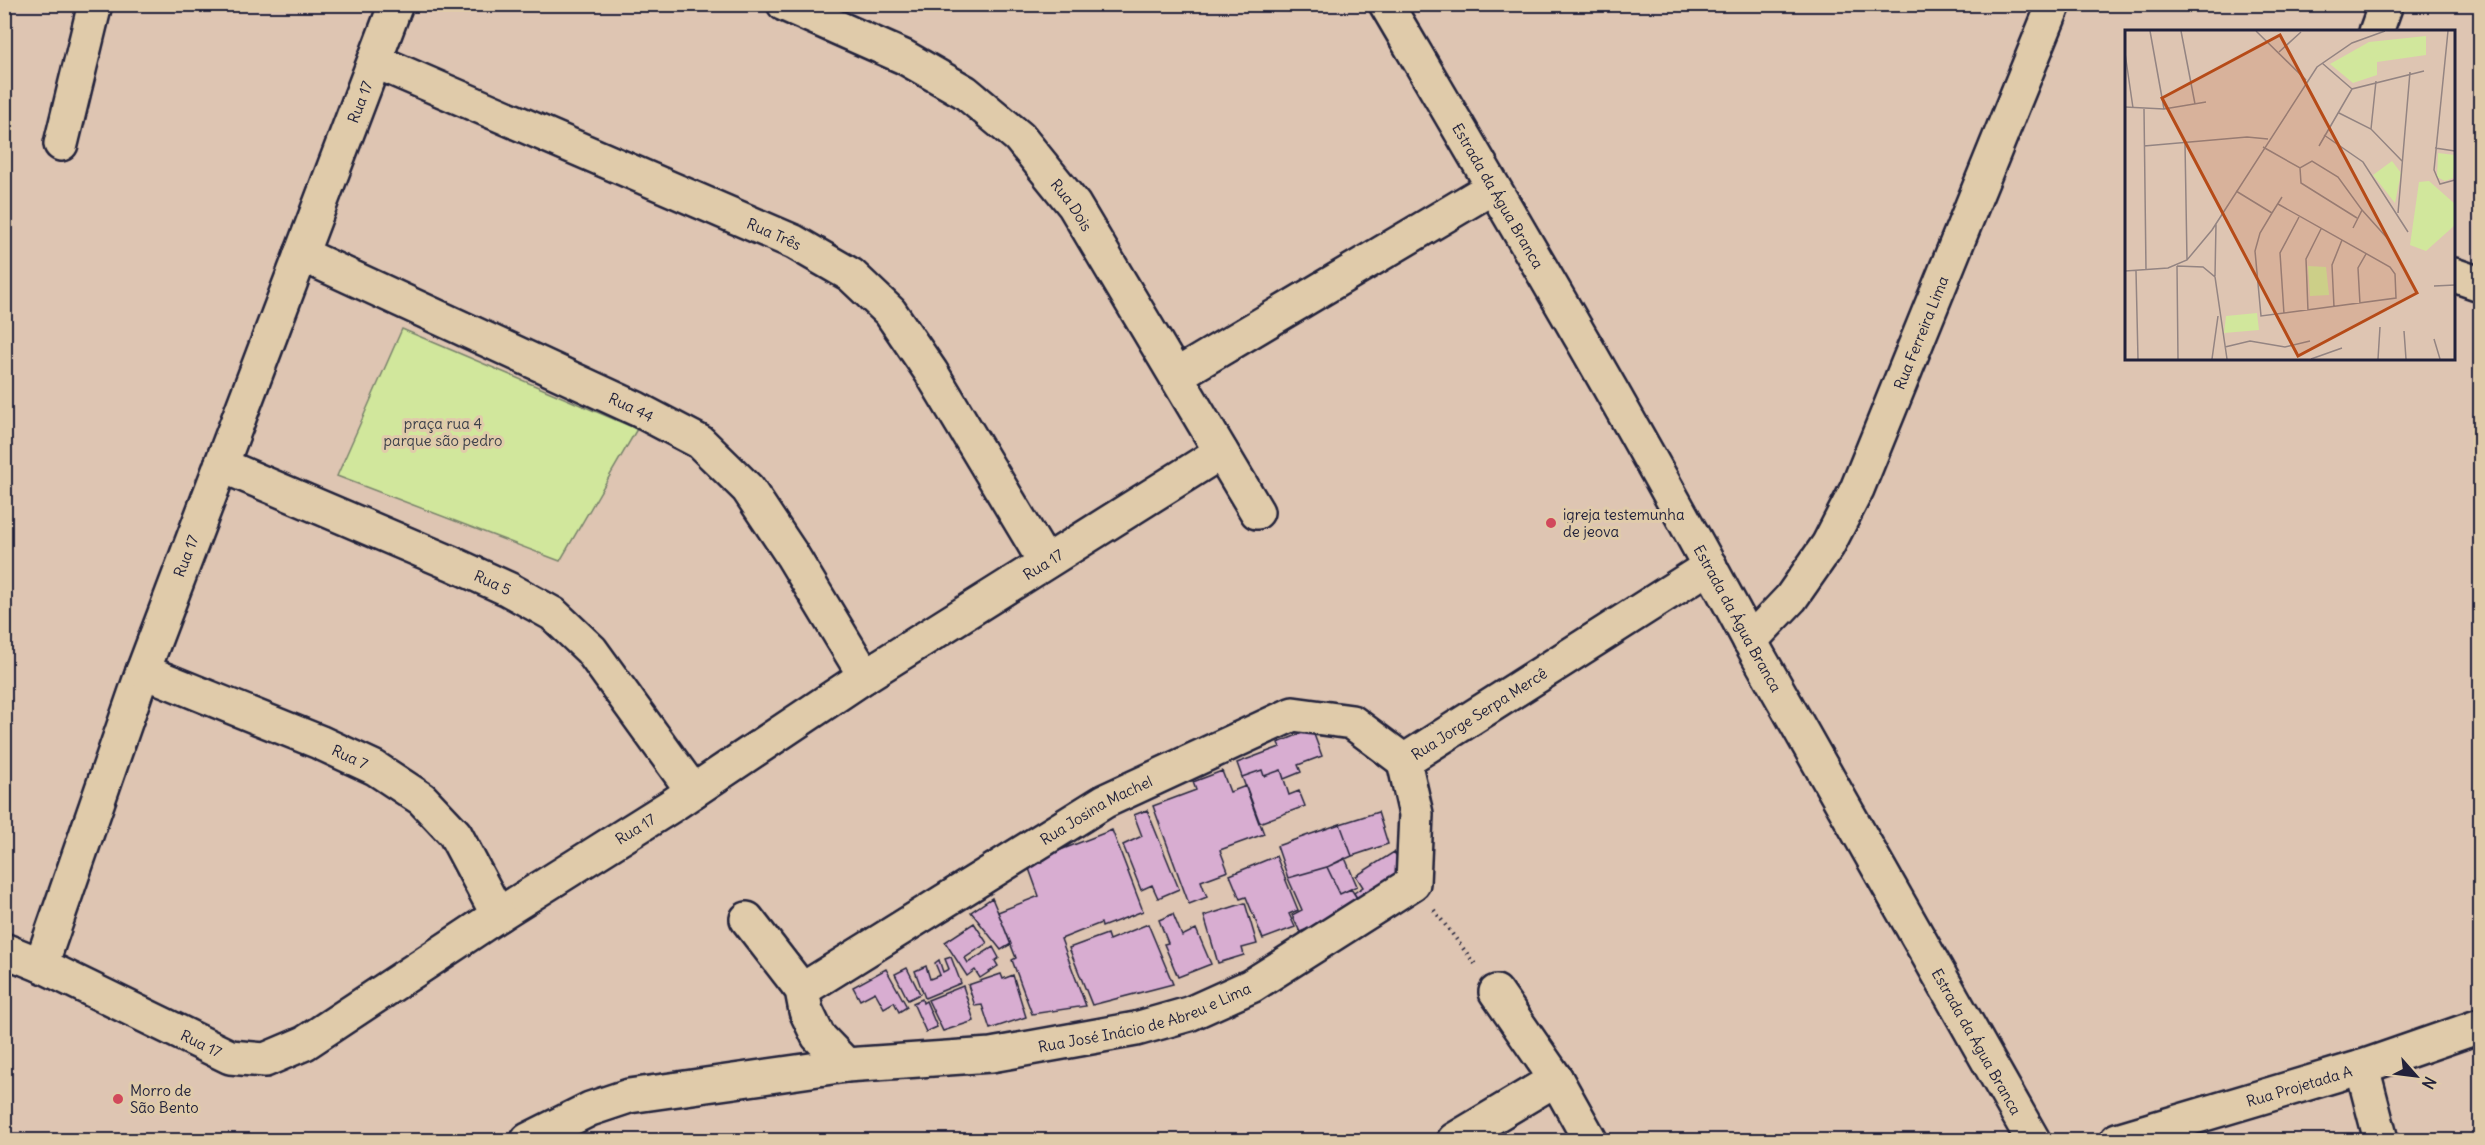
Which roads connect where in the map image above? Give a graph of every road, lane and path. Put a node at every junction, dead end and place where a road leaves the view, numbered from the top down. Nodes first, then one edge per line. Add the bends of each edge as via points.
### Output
1 (95, 4) edge
2 (396, 4) edge
3 (784, 4) edge
4 (1386, 4) edge
5 (2054, 4) edge
6 (2386, 4) edge
7 (2377, 30) edge
8 (375, 61) junction
9 (61, 144) dead end
10 (1493, 187) junction
11 (301, 254) junction
12 (2455, 275) edge
13 (2481, 284) edge
14 (1178, 375) junction
15 (1221, 452) junction
16 (221, 465) junction
17 (1257, 512) dead end
18 (1045, 562) junction
19 (1710, 566) junction
20 (1750, 641) junction
21 (143, 671) junction
22 (865, 676) junction
23 (1404, 761) junction
24 (693, 791) junction
25 (1413, 883) junction
26 (498, 915) junction
27 (747, 920) dead end
28 (4, 950) edge
29 (41, 965) junction
30 (802, 990) junction
31 (1496, 992) joint
32 (2481, 1026) edge
33 (846, 1065) junction
34 (2362, 1067) junction
35 (1556, 1079) junction
36 (528, 1140) edge
37 (1454, 1140) edge
38 (1590, 1140) edge
39 (2033, 1140) edge
40 (2117, 1140) edge
41 (2381, 1140) edge

1 - 9 street
2 - 8 street, Rua 17
3 - 14 street, Rua Dois via 904,57 965,92 1019,137 1074,205
4 - 10 street, Estrada da Água Branca
5 - 20 street, Rua Ferreira Lima via 1857,489 1828,545 1791,598
6 - 7 street
8 - 11 street, Rua 17
8 - 18 street, Rua Três via 794,242 851,275 890,312 931,372
10 - 14 street
10 - 19 street, Estrada da Água Branca
11 - 16 street, Rua 17
11 - 22 street, Rua 44 via 700,442 748,489
12 - 13 street
14 - 15 street, Rua Dois
15 - 17 street, Rua Dois
15 - 18 street, Rua 17
16 - 21 street, Rua 17
16 - 24 street, Rua 5 via 451,563 553,614 591,650
18 - 22 street, Rua 17
19 - 20 street, Estrada da Água Branca
19 - 23 street, Rua Jorge Serpa Mercê
20 - 39 street, Estrada da Água Branca
21 - 26 street, Rua 7 via 375,768 422,799 455,834
21 - 29 street, Rua 17
22 - 24 street, Rua 17
23 - 25 street, Rua Jorge Serpa Mercê via 1416,814
23 - 30 street, Rua Josina Machel via 1352,722 1293,714 1105,801
24 - 26 street, Rua 17
25 - 31 path
25 - 33 street, Rua José Inácio de Abreu e Lima via 1251,986 1189,1014 1137,1029 991,1055
26 - 29 street, Rua 17 via 305,1043 265,1060 230,1057
27 - 30 street
28 - 29 street
30 - 33 street via 806,1011 818,1036
31 - 35 street
32 - 34 street, Rua Projetada A
33 - 36 street, Rua José Inácio de Abreu e Lima via 629,1096
34 - 40 street, Rua Projetada A
34 - 41 street
35 - 37 street
35 - 38 street

